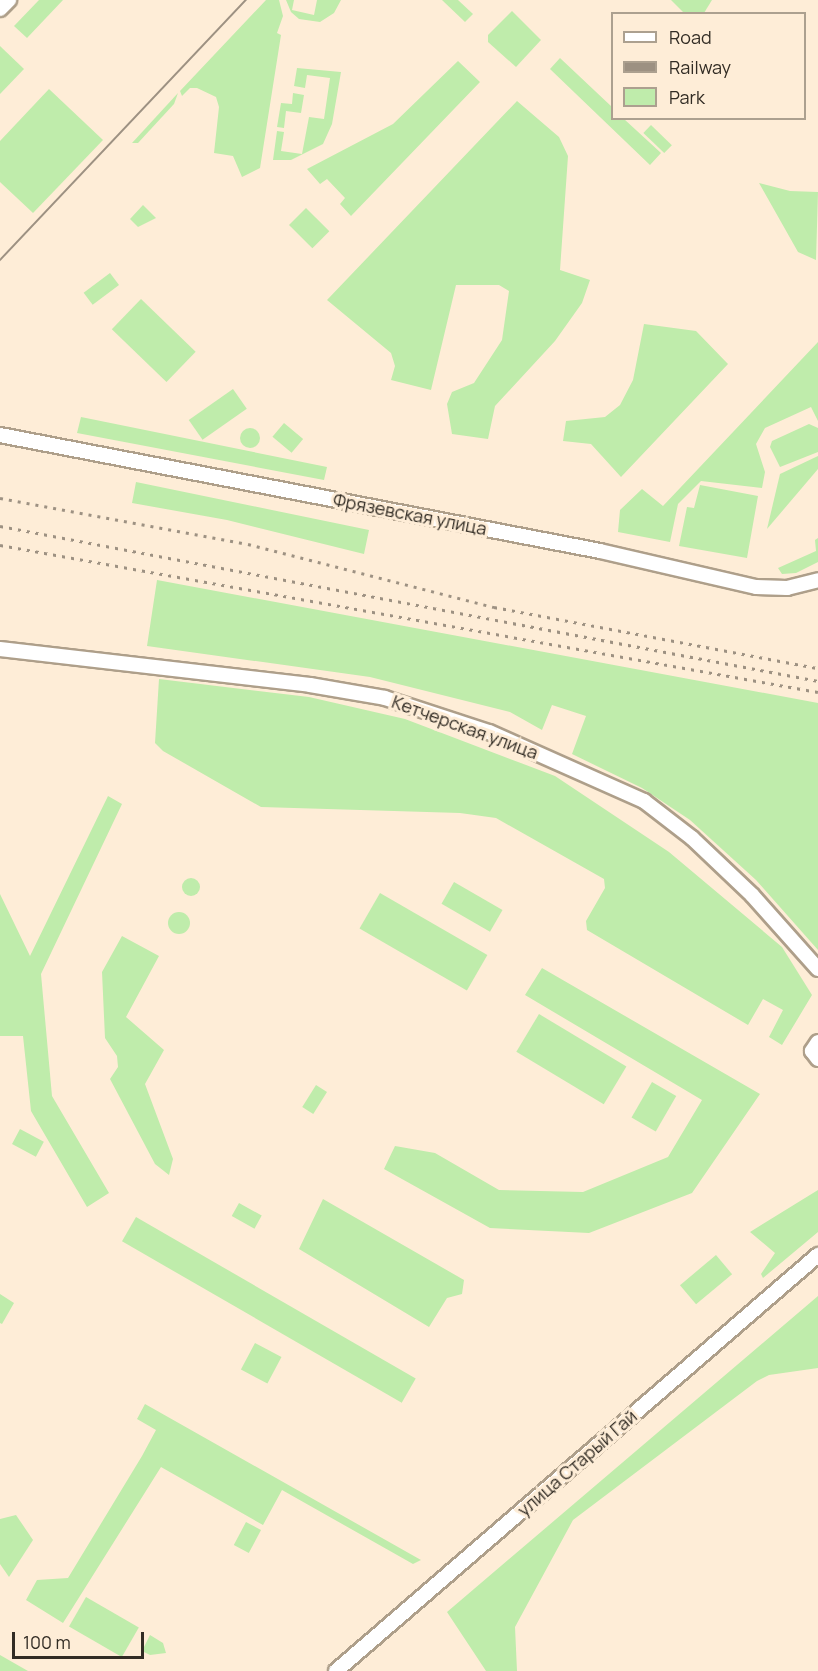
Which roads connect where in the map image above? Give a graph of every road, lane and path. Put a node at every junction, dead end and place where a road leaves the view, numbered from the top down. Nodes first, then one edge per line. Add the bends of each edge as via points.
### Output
1 (9, 0) edge
2 (0, 9) edge
3 (0, 435) edge
4 (818, 580) edge
5 (0, 649) edge
6 (818, 969) edge
7 (818, 1042) edge
8 (818, 1059) edge
9 (818, 1255) edge
10 (336, 1671) edge

1 - 2 main road
3 - 4 main road, Фрязевская улица via 600,551 756,586 787,588
5 - 6 main road, Кетчерская улица via 310,685 385,698 489,732 644,801 692,838 752,895
7 - 8 main road via 812,1051
9 - 10 main road, улица Старый Гай

